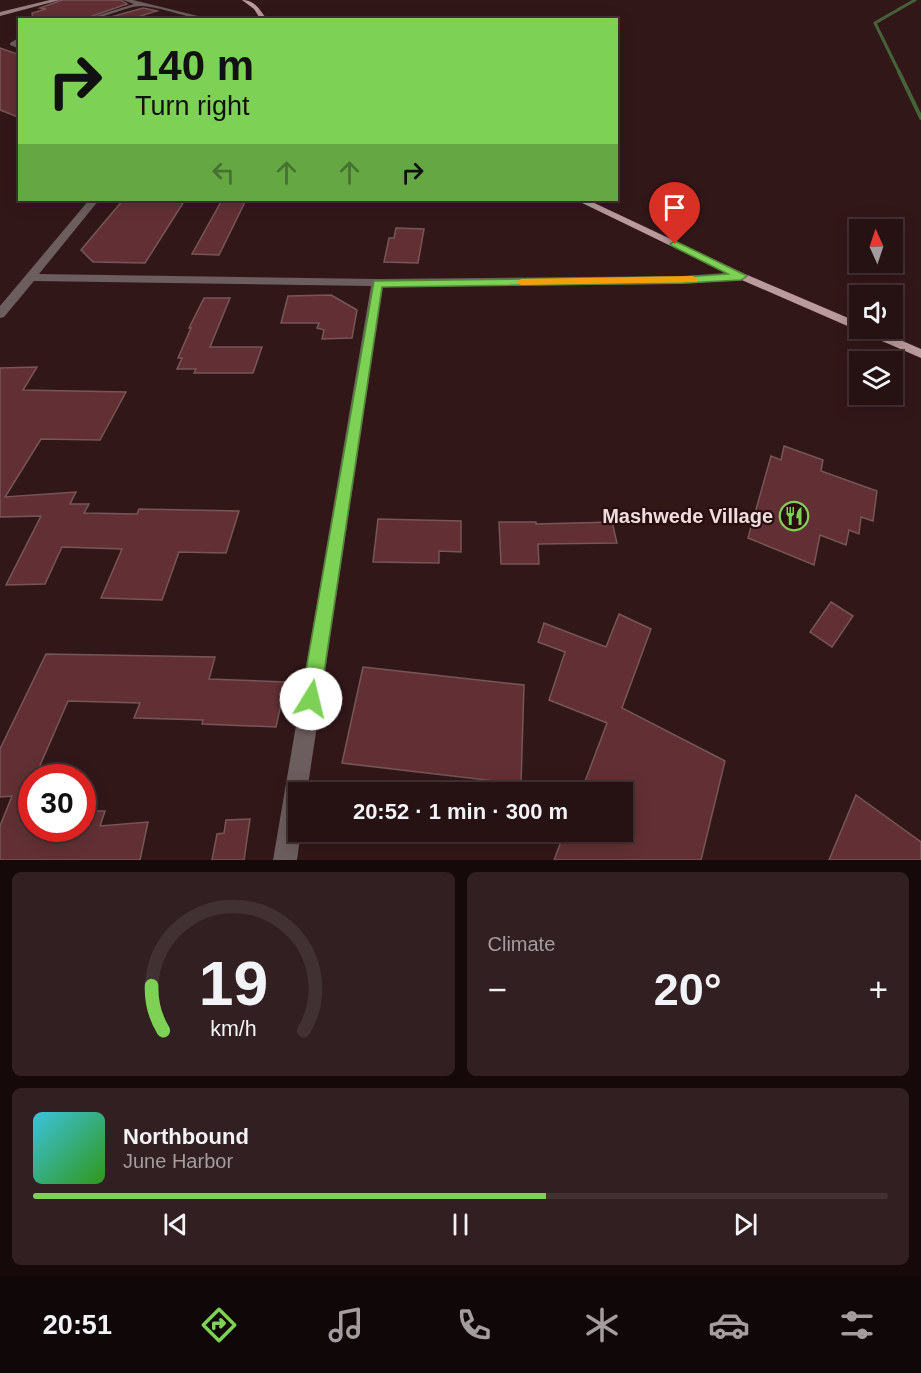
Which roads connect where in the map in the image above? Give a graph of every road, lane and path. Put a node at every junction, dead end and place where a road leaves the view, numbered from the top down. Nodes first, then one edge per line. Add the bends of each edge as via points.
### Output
1 (57, 0) edge
2 (126, 0) edge
3 (245, 0) edge
4 (255, 0) edge
5 (140, 4) junction
6 (256, 8) junction
7 (0, 15) edge
8 (189, 16) junction
9 (93, 18) edge
10 (183, 18) edge
11 (200, 18) edge
12 (263, 18) edge
13 (93, 201) edge
14 (583, 201) edge
15 (741, 276) junction
16 (31, 277) junction
17 (378, 284) junction
18 (0, 314) edge
19 (849, 323) edge
20 (886, 339) edge
21 (921, 354) edge
22 (285, 860) edge

1 - 7 street
2 - 5 street
3 - 6 main road
4 - 6 main road
5 - 8 street
5 - 9 street
6 - 12 main road
8 - 10 street
8 - 11 street
13 - 16 street
14 - 15 main road
15 - 17 street
15 - 19 main road
16 - 17 street
16 - 18 street
17 - 22 street
20 - 21 main road

